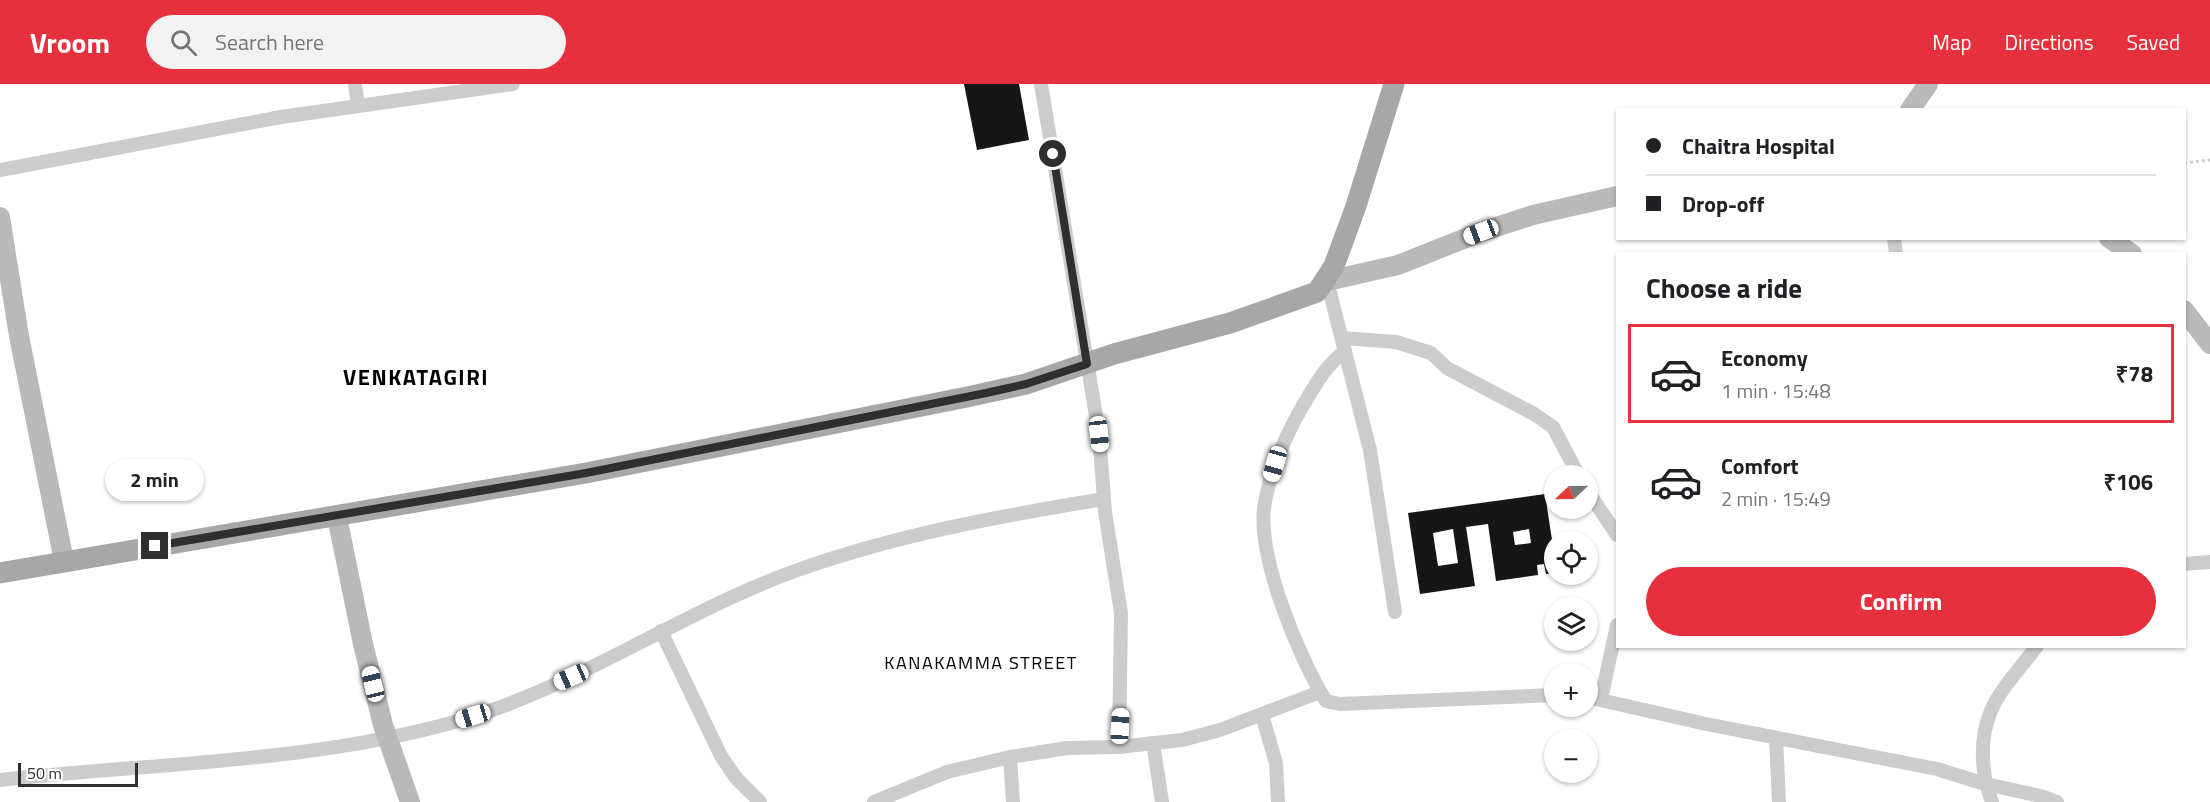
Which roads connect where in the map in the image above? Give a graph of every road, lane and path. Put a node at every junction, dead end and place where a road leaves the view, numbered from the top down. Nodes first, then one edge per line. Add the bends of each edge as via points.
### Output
1 (355, 84) edge
2 (513, 84) edge
3 (1041, 84) edge
4 (1394, 84) edge
5 (1928, 84) edge
6 (358, 105) junction
7 (1911, 108) edge
8 (2210, 160) edge
9 (2186, 163) edge
10 (0, 170) edge
11 (1616, 196) edge
12 (0, 217) edge
13 (2112, 240) edge
14 (2129, 252) edge
15 (1327, 281) junction
16 (2186, 313) edge
17 (2210, 344) edge
18 (1344, 345) junction
19 (1087, 364) junction
20 (1573, 465) edge
21 (1104, 499) junction
22 (1598, 506) edge
23 (338, 517) junction
24 (1616, 534) edge
25 (64, 561) junction
26 (2210, 562) edge
27 (2186, 564) edge
28 (0, 573) edge
29 (1395, 612) dead end
30 (1616, 628) edge
31 (661, 632) junction
32 (2036, 648) edge
33 (1598, 685) edge
34 (1320, 693) junction
35 (1544, 695) edge
36 (1598, 699) edge
37 (1269, 712) junction
38 (387, 738) junction
39 (1776, 738) junction
40 (1153, 743) junction
41 (1119, 747) junction
42 (1010, 757) junction
43 (0, 780) edge
44 (1985, 784) junction
45 (410, 802) edge
46 (760, 802) edge
47 (874, 802) edge
48 (1013, 802) edge
49 (1162, 802) edge
50 (1278, 802) edge
51 (1779, 802) edge
52 (1992, 802) edge
53 (2057, 802) edge

1 - 6 street
2 - 6 street
3 - 19 street
4 - 15 main road via 1356,206
5 - 7 main road
6 - 10 street
8 - 9 path
11 - 15 main road via 1533,215 1398,265
12 - 25 main road via 19,336
13 - 14 main road
15 - 18 street
15 - 19 main road via 1317,292 1284,304
16 - 17 main road
18 - 20 street via 1396,342 1431,353 1447,368 1553,428
18 - 29 street via 1370,450
18 - 34 street via 1296,419 1275,464 1264,504 1266,543 1283,611
19 - 21 street via 1099,434
19 - 23 main road via 1026,384 967,397 586,473
21 - 31 street via 989,518 883,544 795,571
21 - 41 street via 1121,613
22 - 24 street
23 - 25 main road
23 - 38 main road via 363,644
25 - 28 main road
26 - 27 street
30 - 33 street
31 - 38 street via 508,705
31 - 46 street via 721,756
32 - 44 street via 1991,710 1983,740
34 - 35 street via 1326,701 1340,704
34 - 37 street
36 - 39 street
37 - 40 street via 1182,740
37 - 50 street
38 - 43 street via 198,762
38 - 45 main road
39 - 44 street via 1937,769
39 - 51 street
40 - 41 street
40 - 49 street
41 - 42 street via 1067,748
42 - 47 street via 947,772
42 - 48 street
44 - 52 street
44 - 53 street

